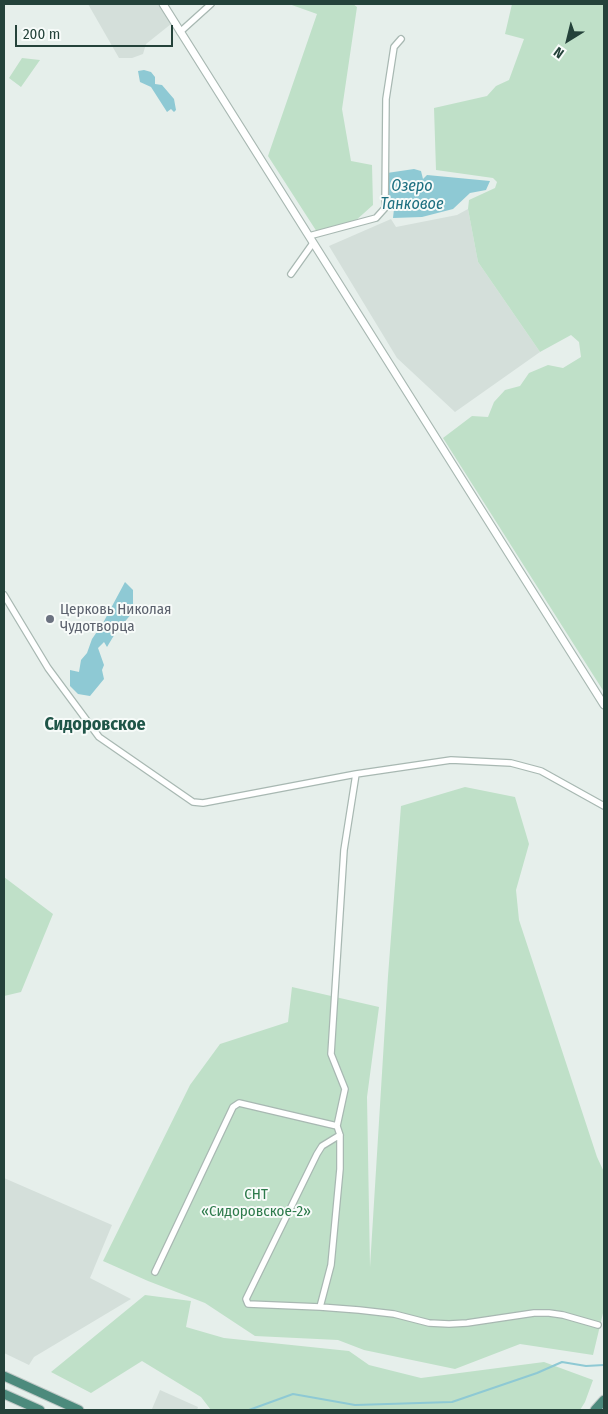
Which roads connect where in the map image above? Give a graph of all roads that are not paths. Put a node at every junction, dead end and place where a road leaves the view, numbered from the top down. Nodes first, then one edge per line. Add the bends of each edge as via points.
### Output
1 (163, 4) edge
2 (211, 4) edge
3 (180, 32) junction
4 (401, 39) dead end
5 (309, 236) junction
6 (313, 243) junction
7 (291, 274) dead end
8 (4, 594) edge
9 (604, 705) edge
10 (356, 774) junction
11 (604, 806) edge
12 (337, 1126) junction
13 (340, 1135) junction
14 (155, 1272) dead end
15 (320, 1307) junction
16 (598, 1325) dead end
17 (4, 1376) edge
18 (4, 1394) edge
19 (604, 1400) edge
20 (40, 1410) edge
21 (79, 1410) edge
22 (595, 1410) edge

1 - 3 street
2 - 3 street
3 - 5 street
4 - 5 street via 394,47 386,99 385,208 376,218
5 - 6 street
6 - 7 street
6 - 9 street
8 - 10 street via 48,668 99,738 193,802 203,803
10 - 11 street via 451,760 511,763 541,771
10 - 12 street via 344,850 331,1054 345,1089
12 - 13 street
12 - 14 street via 239,1104 233,1107
13 - 15 street via 331,1265
13 - 15 street via 322,1146 317,1154 246,1299 248,1304
15 - 16 street via 394,1314 430,1323 466,1323 534,1312 563,1315
17 - 21 highway
18 - 20 highway
19 - 22 highway

